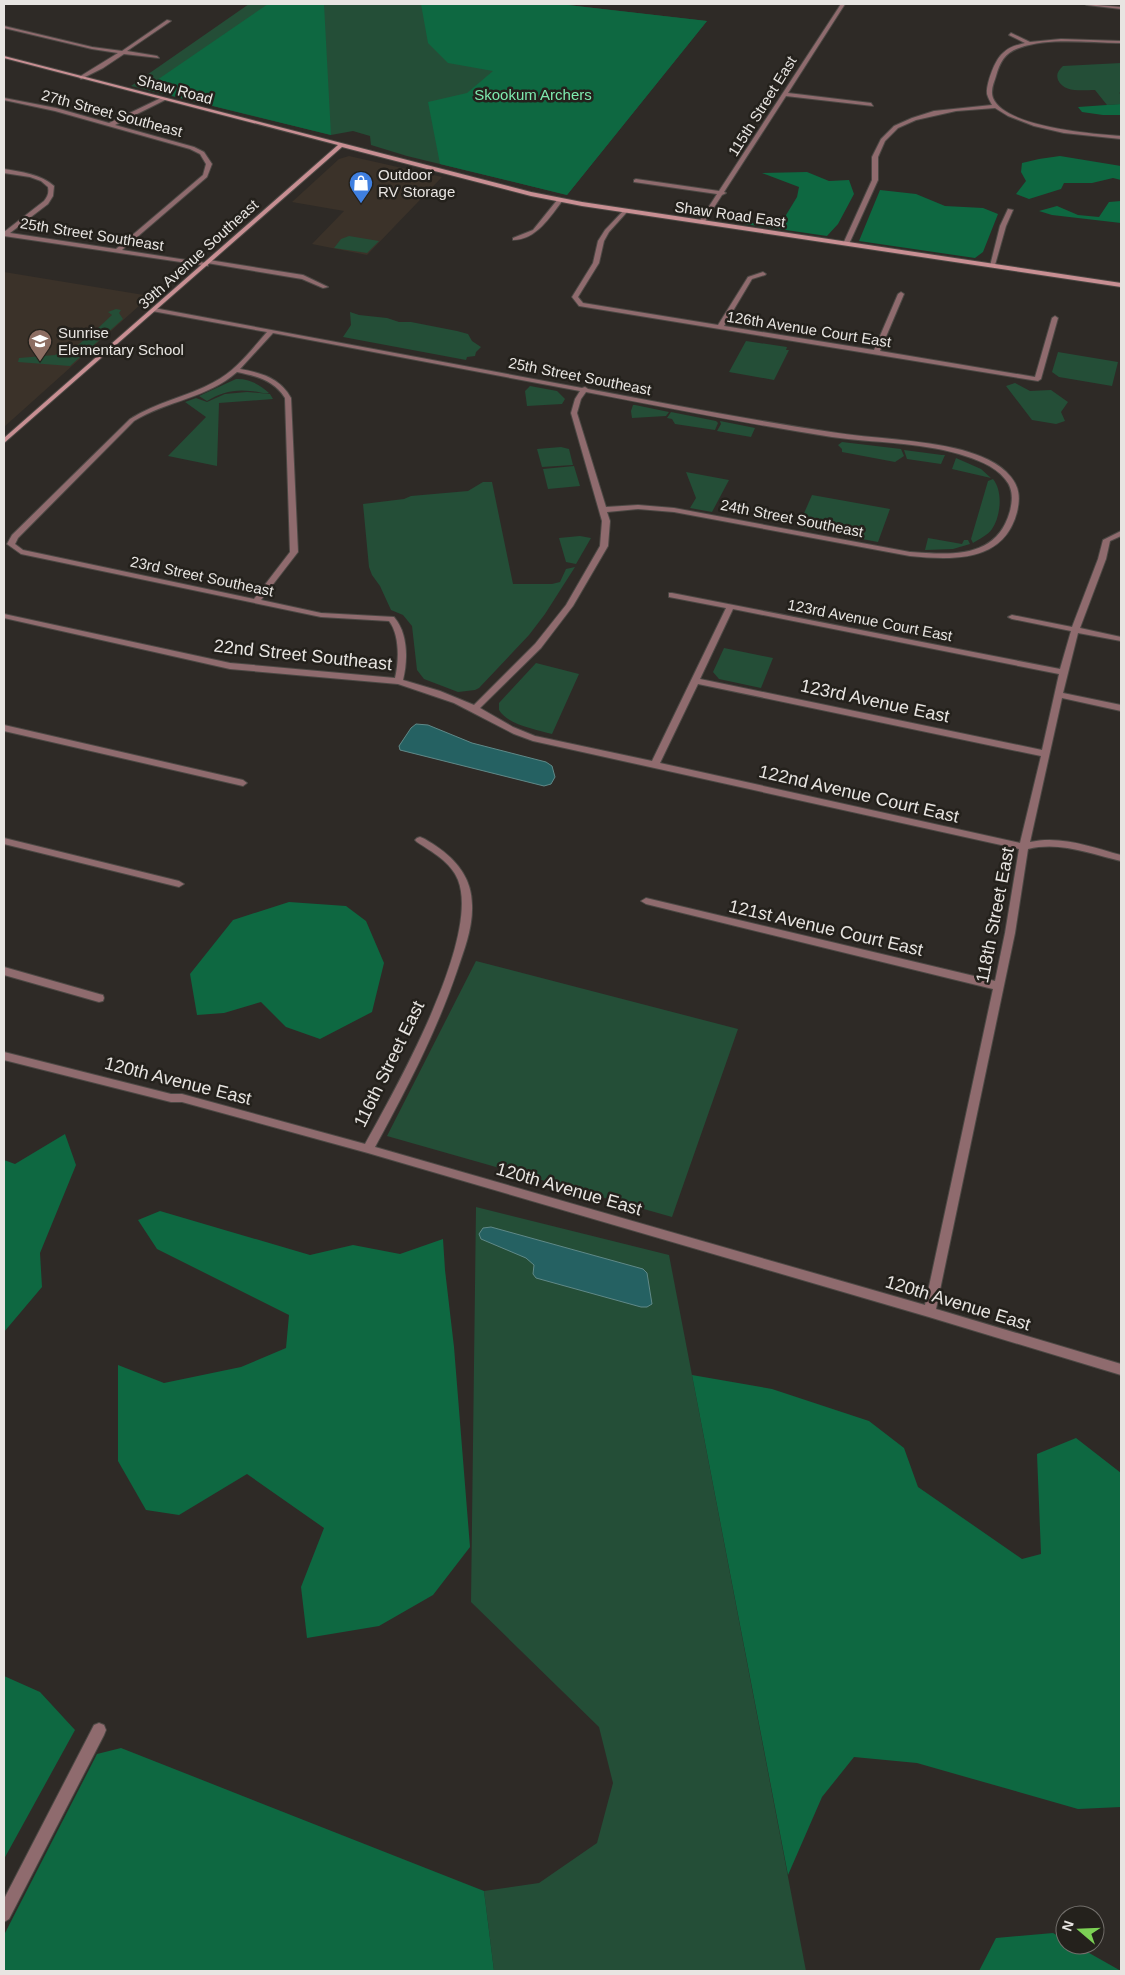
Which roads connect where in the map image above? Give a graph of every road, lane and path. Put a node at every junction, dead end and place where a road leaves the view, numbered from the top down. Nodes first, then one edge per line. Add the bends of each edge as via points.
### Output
1 (843, 4) edge
2 (1087, 4) edge
3 (1121, 8) edge
4 (169, 21) dead end
5 (4, 27) edge
6 (1011, 34) dead end
7 (1121, 42) edge
8 (1030, 44) junction
9 (122, 53) junction
10 (4, 57) edge
11 (158, 57) dead end
12 (81, 78) junction
13 (785, 94) junction
14 (163, 98) junction
15 (7, 99) edge
16 (4, 103) edge
17 (871, 104) dead end
18 (996, 106) junction
19 (110, 125) junction
20 (1121, 138) edge
21 (341, 145) junction
22 (4, 171) edge
23 (636, 181) dead end
24 (722, 193) junction
25 (560, 200) junction
26 (1010, 210) dead end
27 (624, 212) junction
28 (702, 222) junction
29 (5, 234) edge
30 (515, 239) dead end
31 (846, 244) junction
32 (118, 251) junction
33 (207, 263) junction
34 (992, 265) junction
35 (763, 274) dead end
36 (1121, 285) edge
37 (325, 287) dead end
38 (901, 294) dead end
39 (154, 310) junction
40 (1055, 318) dead end
41 (720, 328) junction
42 (271, 331) junction
43 (876, 353) junction
44 (235, 370) junction
45 (585, 389) junction
46 (4, 441) edge
47 (603, 510) junction
48 (1119, 533) edge
49 (975, 553) joint
50 (672, 595) dead end
51 (256, 601) junction
52 (731, 606) junction
53 (4, 616) edge
54 (1012, 617) dead end
55 (1075, 630) junction
56 (1121, 639) edge
57 (1063, 672) junction
58 (398, 681) junction
59 (696, 681) junction
60 (1059, 695) junction
61 (1121, 708) edge
62 (476, 709) junction
63 (4, 728) edge
64 (590, 750) joint
65 (1046, 754) junction
66 (655, 764) junction
67 (243, 783) dead end
68 (420, 840) dead end
69 (4, 841) edge
70 (1024, 847) junction
71 (1121, 858) edge
72 (179, 884) dead end
73 (646, 901) dead end
74 (4, 971) edge
75 (998, 986) junction
76 (99, 998) dead end
77 (4, 1056) edge
78 (368, 1149) junction
79 (929, 1312) junction
80 (1121, 1370) edge
81 (99, 1730) dead end
82 (4, 1914) edge

1 - 13 street, 115th Street East
2 - 3 street
4 - 9 street
5 - 9 street
6 - 8 street
7 - 8 street via 1052,41
8 - 18 street via 1010,50 1002,57 988,92
9 - 11 street
9 - 12 street
10 - 12 main road, Shaw Road
12 - 14 main road, Shaw Road
13 - 17 street
13 - 24 street, 115th Street East
14 - 19 street
14 - 21 main road, Shaw Road
15 - 16 street
15 - 19 street, 27th Street Southeast
18 - 20 street via 1010,115 1042,126
18 - 31 street via 931,113 893,130 874,155 875,180
19 - 32 street, 27th Street Southeast via 192,148 202,153 209,168 205,176
21 - 25 main road, Shaw Road East
21 - 33 main road, 39th Avenue Southeast
22 - 29 street via 43,180 51,186 52,192 47,201
23 - 24 street
24 - 28 street, 115th Street East
25 - 27 main road, Shaw Road East
25 - 30 street via 534,232
26 - 34 street
27 - 28 main road, Shaw Road East
27 - 41 street, 126th Avenue Court East via 601,241 596,263 575,297 578,302 590,307
28 - 31 main road, Shaw Road East
29 - 32 street, 25th Street Southeast
31 - 34 main road, Shaw Road East
32 - 33 street, 25th Street Southeast
33 - 37 street via 303,277
33 - 39 main road, 39th Avenue Southeast
34 - 36 main road, Shaw Road East
35 - 41 street via 750,278
38 - 43 street
39 - 42 street, 25th Street Southeast
39 - 46 main road, 39th Avenue Southeast
40 - 43 street, 126th Avenue Court East via 1038,379
41 - 43 street, 126th Avenue Court East
42 - 44 street
42 - 45 street, 25th Street Southeast
44 - 51 street via 270,379 288,398 294,552
44 - 51 street, 23rd Street Southeast via 216,384 148,410 132,420 15,536 11,544 22,552
45 - 47 street via 574,413
45 - 49 street, 25th Street Southeast via 810,432 942,448 972,456 998,468 1008,477 1017,499 1011,521 1001,538
47 - 49 street, 24th Street Southeast via 627,506 657,509 926,556
47 - 62 street via 604,546 569,606 522,665
48 - 55 street, 118th Street East via 1107,540
50 - 52 street, 123rd Avenue Court East
51 - 58 street, 23rd Street Southeast via 335,617 391,619 399,629 401,673
52 - 57 street, 123rd Avenue Court East
52 - 59 street
53 - 58 street, 22nd Street Southeast via 230,666
54 - 55 street
55 - 56 street
55 - 57 street, 118th Street East
57 - 60 street, 118th Street East
58 - 62 street, 22nd Street Southeast
59 - 65 street, 123rd Avenue East
59 - 66 street
60 - 61 street
60 - 65 street, 118th Street East
62 - 64 street, 22nd Street Southeast via 520,734
63 - 67 street
64 - 66 street, 122nd Avenue Court East
65 - 70 street, 118th Street East
66 - 70 street, 122nd Avenue Court East
68 - 78 street, 116th Street East via 456,867 466,893 466,924 436,1016 420,1053
69 - 72 street
70 - 71 street, 122nd Avenue Court East via 1035,843 1054,843
70 - 75 street, 118th Street East
73 - 75 street, 121st Avenue Court East
74 - 76 street
75 - 79 street, 118th Street East
77 - 78 street, 120th Avenue East via 171,1098 182,1098
78 - 79 street, 120th Avenue East
79 - 80 street, 120th Avenue East
81 - 82 street

